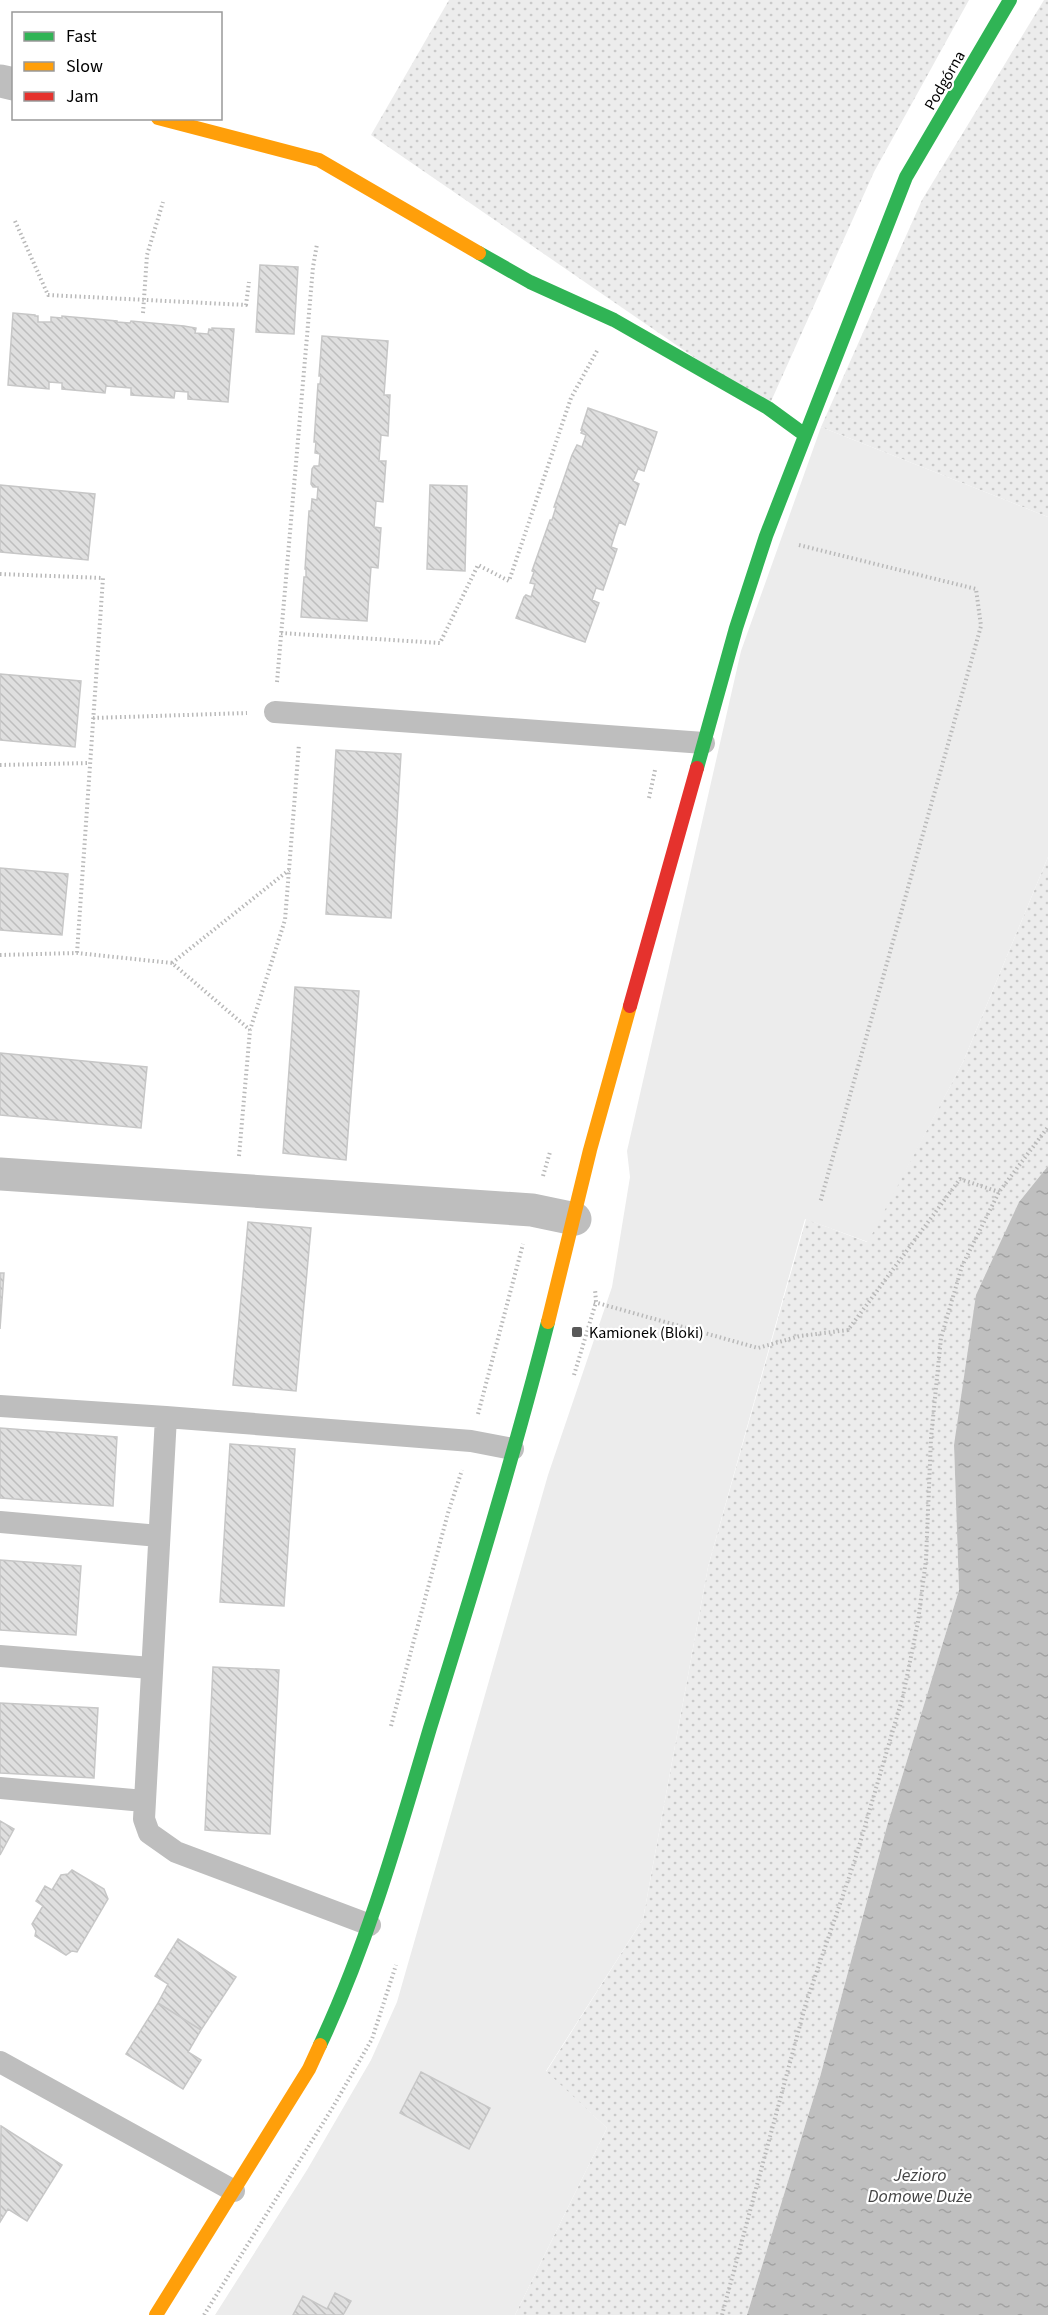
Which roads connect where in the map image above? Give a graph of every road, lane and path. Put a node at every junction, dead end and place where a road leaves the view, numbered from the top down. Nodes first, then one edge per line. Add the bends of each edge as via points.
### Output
1 (1010, 0) edge
2 (166, 120) edge
3 (163, 202) dead end
4 (15, 221) dead end
5 (317, 244) dead end
6 (249, 282) dead end
7 (143, 300) junction
8 (143, 314) dead end
9 (614, 320) junction
10 (805, 435) junction
11 (765, 536) junction
12 (0, 574) edge
13 (281, 633) junction
14 (275, 712) junction
15 (302, 712) junction
16 (93, 718) junction
17 (663, 740) junction
18 (704, 743) junction
19 (89, 763) junction
20 (0, 765) edge
21 (647, 802) dead end
22 (289, 870) junction
23 (76, 953) junction
24 (0, 955) edge
25 (172, 963) junction
26 (250, 1030) junction
27 (1048, 1127) edge
28 (551, 1148) dead end
29 (0, 1174) edge
30 (236, 1189) junction
31 (999, 1192) junction
32 (820, 1203) dead end
33 (532, 1210) junction
34 (574, 1219) junction
35 (588, 1300) dead end
36 (0, 1406) edge
37 (166, 1416) junction
38 (471, 1441) junction
39 (513, 1449) junction
40 (0, 1522) edge
41 (159, 1536) junction
42 (0, 1656) edge
43 (151, 1668) junction
44 (389, 1731) dead end
45 (0, 1788) edge
46 (144, 1801) junction
47 (370, 1925) junction
48 (0, 2062) edge
49 (234, 2191) junction
50 (156, 2315) edge
51 (722, 2315) edge

1 - 10 street, Podgórna via 906,177
2 - 9 street via 319,160 531,282
3 - 7 path via 147,255
4 - 7 path via 48,295
5 - 13 path
6 - 7 path via 246,305
7 - 8 path
9 - 10 street via 768,408
9 - 13 path via 571,398 508,581 478,565 440,643
10 - 11 street, Podgórna
11 - 18 street, Podgórna
11 - 32 path via 976,589 981,626
12 - 16 path via 103,578
13 - 14 path
14 - 15 lane
14 - 16 path
15 - 17 lane
15 - 22 path
16 - 19 path
17 - 18 lane
17 - 21 path
18 - 34 street, Podgórna
19 - 20 path
19 - 23 path
22 - 25 path
22 - 26 path via 285,920
23 - 24 path
23 - 25 path
25 - 26 path
26 - 30 path
27 - 31 path
28 - 33 path
29 - 30 street
30 - 33 street
31 - 35 path via 960,1179 848,1330 800,1336 758,1348
31 - 51 path via 962,1266 941,1338 931,1438 926,1560 903,1696 855,1860 806,2003
33 - 34 street
33 - 38 path
34 - 39 street, Podgórna
36 - 37 lane
37 - 38 lane
37 - 41 lane
38 - 39 lane
38 - 44 path
39 - 47 street, Podgórna
40 - 41 lane
41 - 43 lane
42 - 43 lane
43 - 46 lane
45 - 46 lane
46 - 47 lane via 149,1833 176,1852
47 - 49 street, Podgórna via 345,1992 309,2069
48 - 49 lane
49 - 50 street, Podgórna

